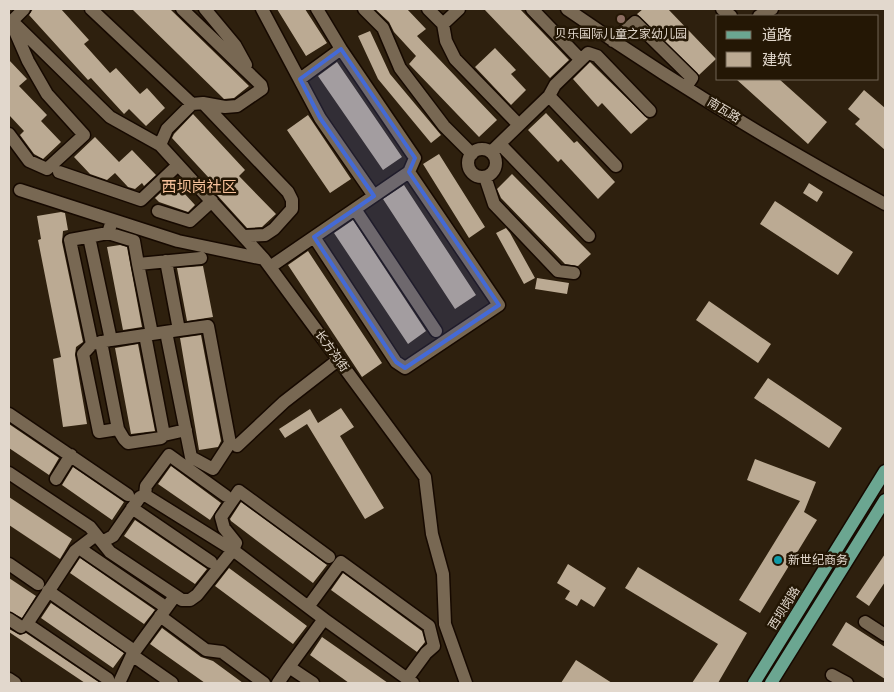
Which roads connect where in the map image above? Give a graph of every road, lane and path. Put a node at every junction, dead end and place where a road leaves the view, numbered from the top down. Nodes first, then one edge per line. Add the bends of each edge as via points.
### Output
1 (24, 9) edge
2 (91, 9) edge
3 (182, 9) edge
4 (206, 9) edge
5 (262, 9) edge
6 (317, 9) edge
7 (364, 9) edge
8 (428, 9) edge
9 (459, 9) edge
10 (532, 9) edge
11 (567, 9) edge
12 (772, 9) edge
13 (761, 15) edge
14 (10, 21) edge
15 (444, 24) junction
16 (613, 41) junction
17 (342, 49) junction
18 (581, 60) junction
19 (252, 76) junction
20 (300, 79) junction
21 (686, 87) junction
22 (549, 96) junction
23 (197, 103) junction
24 (650, 111) dead end
25 (519, 125) junction
26 (9, 134) edge
27 (160, 145) junction
28 (495, 148) junction
29 (472, 154) junction
30 (178, 165) junction
31 (616, 166) dead end
32 (59, 172) dead end
33 (409, 172) junction
34 (485, 177) junction
35 (20, 190) dead end
36 (374, 196) junction
37 (212, 201) junction
38 (885, 204) edge
39 (355, 209) junction
40 (158, 210) dead end
41 (113, 220) junction
42 (108, 232) junction
43 (244, 236) junction
44 (589, 236) dead end
45 (314, 237) junction
46 (201, 258) dead end
47 (166, 262) junction
48 (267, 263) junction
49 (138, 264) junction
50 (574, 273) dead end
51 (179, 330) junction
52 (436, 331) dead end
53 (166, 332) junction
54 (148, 334) junction
55 (102, 342) junction
56 (338, 360) junction
57 (9, 414) edge
58 (118, 429) junction
59 (186, 430) junction
60 (164, 434) junction
61 (237, 446) dead end
62 (72, 455) junction
63 (885, 471) edge
64 (9, 473) edge
65 (56, 479) dead end
66 (145, 494) junction
67 (128, 496) dead end
68 (226, 496) dead end
69 (869, 496) junction
70 (884, 504) edge
71 (132, 508) junction
72 (99, 538) junction
73 (79, 548) junction
74 (233, 550) junction
75 (329, 557) dead end
76 (211, 562) dead end
77 (9, 564) edge
78 (43, 588) junction
79 (174, 596) junction
80 (308, 606) junction
81 (161, 610) junction
82 (9, 619) edge
83 (324, 619) junction
84 (865, 622) dead end
85 (21, 627) dead end
86 (885, 635) edge
87 (131, 651) junction
88 (289, 667) junction
89 (832, 674) dead end
90 (9, 679) edge
91 (114, 681) edge
92 (410, 681) edge
93 (15, 683) edge
94 (172, 683) edge
95 (264, 683) edge
96 (278, 683) edge
97 (313, 683) edge
98 (466, 683) edge
99 (754, 683) edge
100 (770, 683) edge
101 (847, 683) edge

1 - 14 street
2 - 23 street
3 - 19 street
4 - 19 street via 235,45
5 - 20 street
6 - 17 street
7 - 29 street via 383,28 400,68 444,126
8 - 15 street
9 - 15 street
10 - 18 street
11 - 16 street, 南瓦路
12 - 13 street
14 - 26 street via 47,94 84,135 47,169 29,161
14 - 27 street, 长方沟街 via 110,117
15 - 25 street via 446,41 455,59
16 - 21 street, 南瓦路
16 - 21 street via 635,22 692,78
17 - 20 street
17 - 33 street via 415,158
18 - 22 street
18 - 24 street via 588,53 597,56
19 - 23 street via 262,90 237,106
20 - 36 street via 320,118
21 - 38 street, 南瓦路
22 - 25 street
22 - 31 street
23 - 27 street via 167,129
23 - 43 street via 288,192 292,200 292,209 274,229 265,235
25 - 28 street
27 - 30 street, 长方沟街
28 - 29 street via 477,150
28 - 34 street via 496,164
28 - 44 street
29 - 34 street via 468,160 470,170 476,176
30 - 32 street via 141,200
30 - 37 street, 长方沟街
33 - 36 street
33 - 45 street via 499,306 405,368 396,362
34 - 50 street via 494,204 558,271
35 - 41 street
36 - 39 street
37 - 40 street via 190,221
37 - 43 street, 长方沟街
39 - 45 street
39 - 52 street
41 - 42 street
41 - 48 street via 178,241
42 - 49 street via 134,241
42 - 55 street via 89,237
42 - 55 street via 70,240
43 - 48 street, 长方沟街
45 - 48 street
46 - 47 street
47 - 49 street
47 - 51 street
48 - 56 street, 长方沟街
49 - 54 street
51 - 53 street
51 - 59 street via 208,326 230,443 213,469 192,457
53 - 54 street
53 - 59 street
54 - 55 street
54 - 60 street
55 - 58 street
55 - 58 street via 83,354 99,432
56 - 61 street via 284,402
56 - 98 street, 长方沟街 via 425,477 432,534 443,574 446,624
57 - 62 street
58 - 60 street via 128,443 161,438
59 - 60 street
62 - 65 street
62 - 67 street
63 - 69 main road, 西坝岗路
64 - 72 street via 90,527
66 - 68 street via 146,486 169,455
66 - 71 street
66 - 74 street
69 - 70 main road
69 - 99 main road, 西坝岗路
70 - 100 main road
71 - 72 street via 112,536
71 - 76 street
72 - 73 street
72 - 79 street via 110,552
73 - 78 street
73 - 81 street
74 - 75 street via 236,542 224,528 221,517 239,491
74 - 79 street via 197,595 190,600
74 - 80 street
77 - 78 street
78 - 87 street
78 - 91 street via 27,624
79 - 81 street
80 - 83 street
80 - 92 street via 341,562 397,602 429,626 434,644
81 - 87 street
81 - 95 street via 206,650 222,652
82 - 85 street
83 - 88 street
83 - 92 street
84 - 86 street
87 - 91 street
87 - 94 street
88 - 96 street
88 - 97 street
89 - 101 street
90 - 93 street

